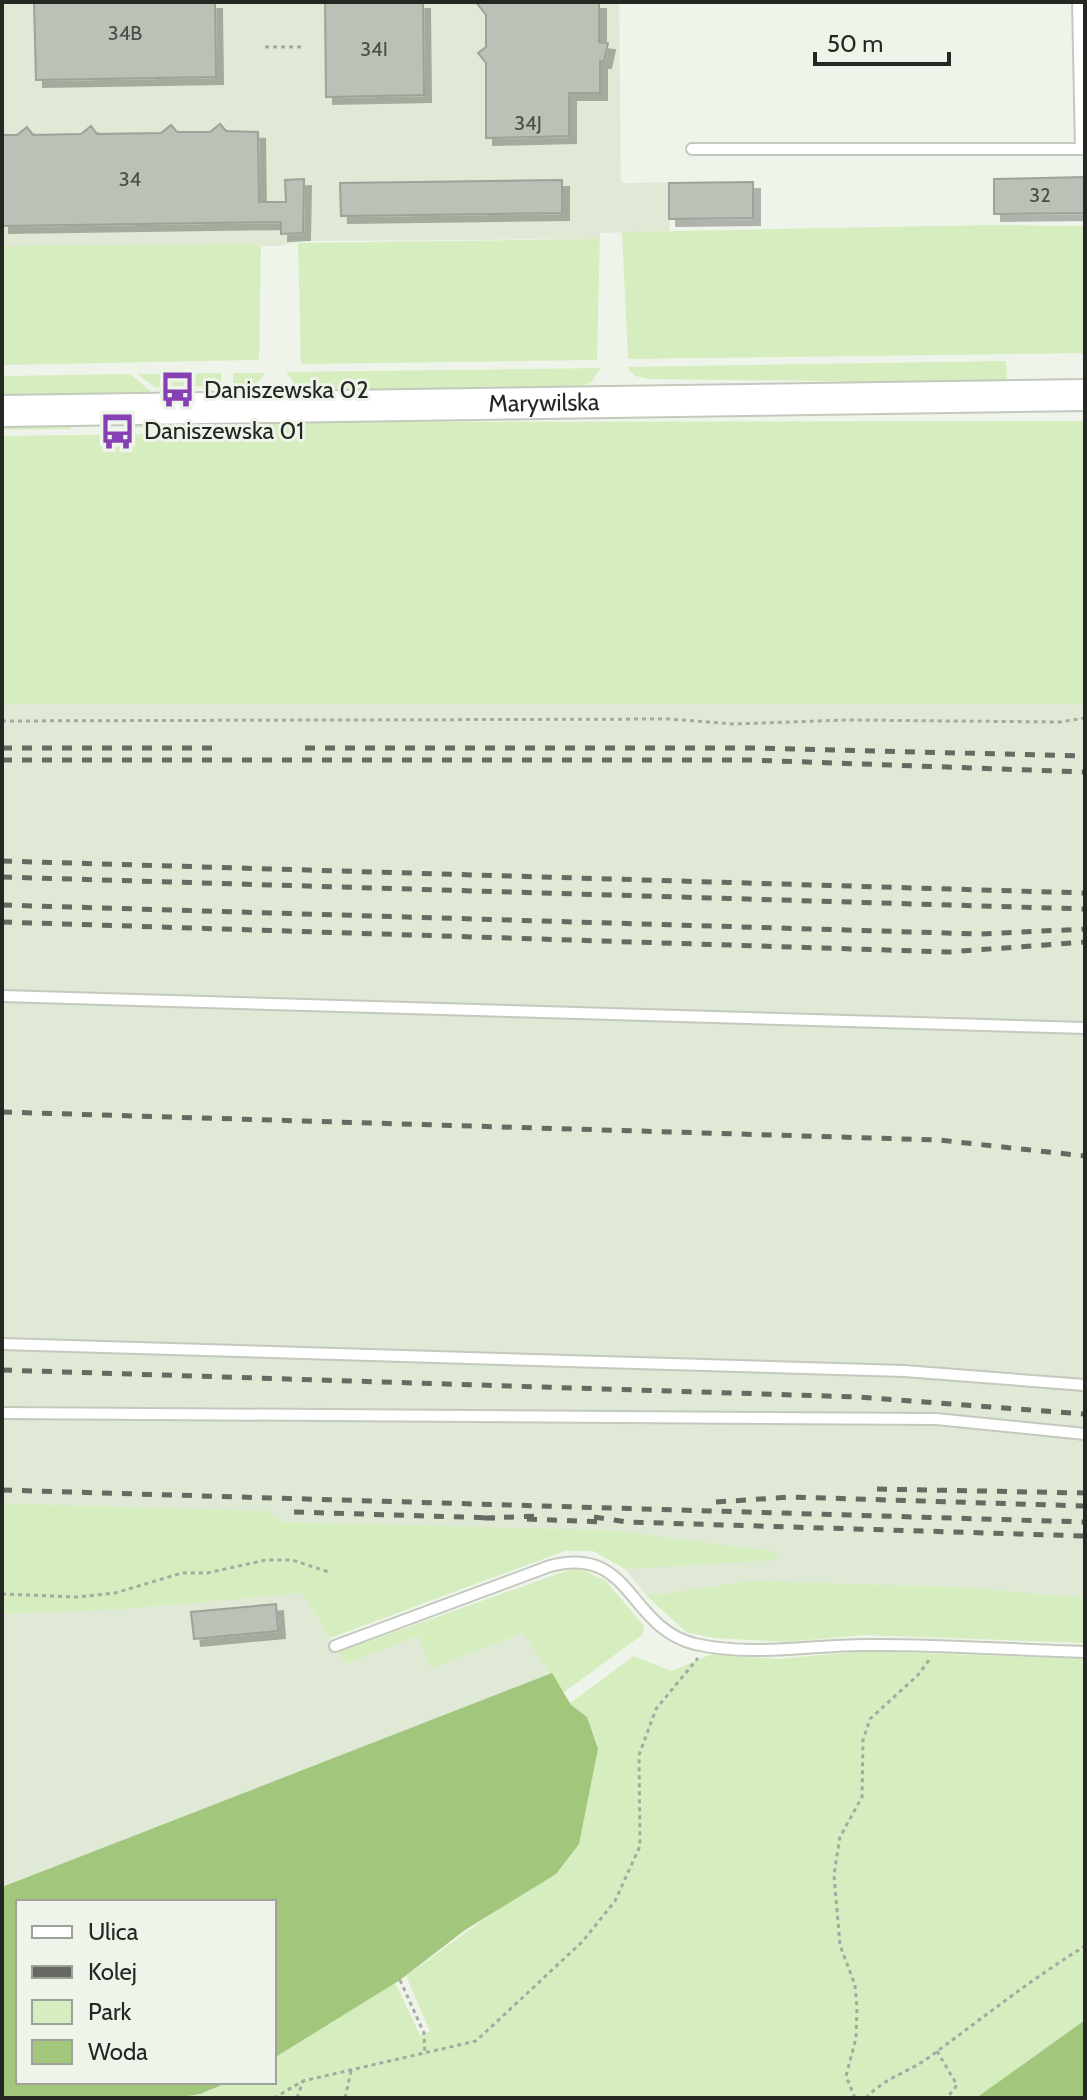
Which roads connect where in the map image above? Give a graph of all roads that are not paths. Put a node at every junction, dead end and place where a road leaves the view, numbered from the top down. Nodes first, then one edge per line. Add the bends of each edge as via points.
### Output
1 (1078, 2) edge
2 (692, 149) dead end
3 (1083, 149) edge
4 (1085, 395) edge
5 (2, 411) edge
6 (2, 996) edge
7 (1085, 1028) edge
8 (2, 1344) edge
9 (1085, 1385) edge
10 (2, 1413) edge
11 (1085, 1434) edge
12 (335, 1646) dead end
13 (1085, 1652) edge

1 - 3 lane
2 - 3 lane
4 - 5 main road, Marywilska
6 - 7 lane
8 - 9 lane via 904,1371
10 - 11 lane via 936,1419
12 - 13 lane via 523,1576 579,1561 612,1573 667,1631 708,1646 790,1652 864,1645

